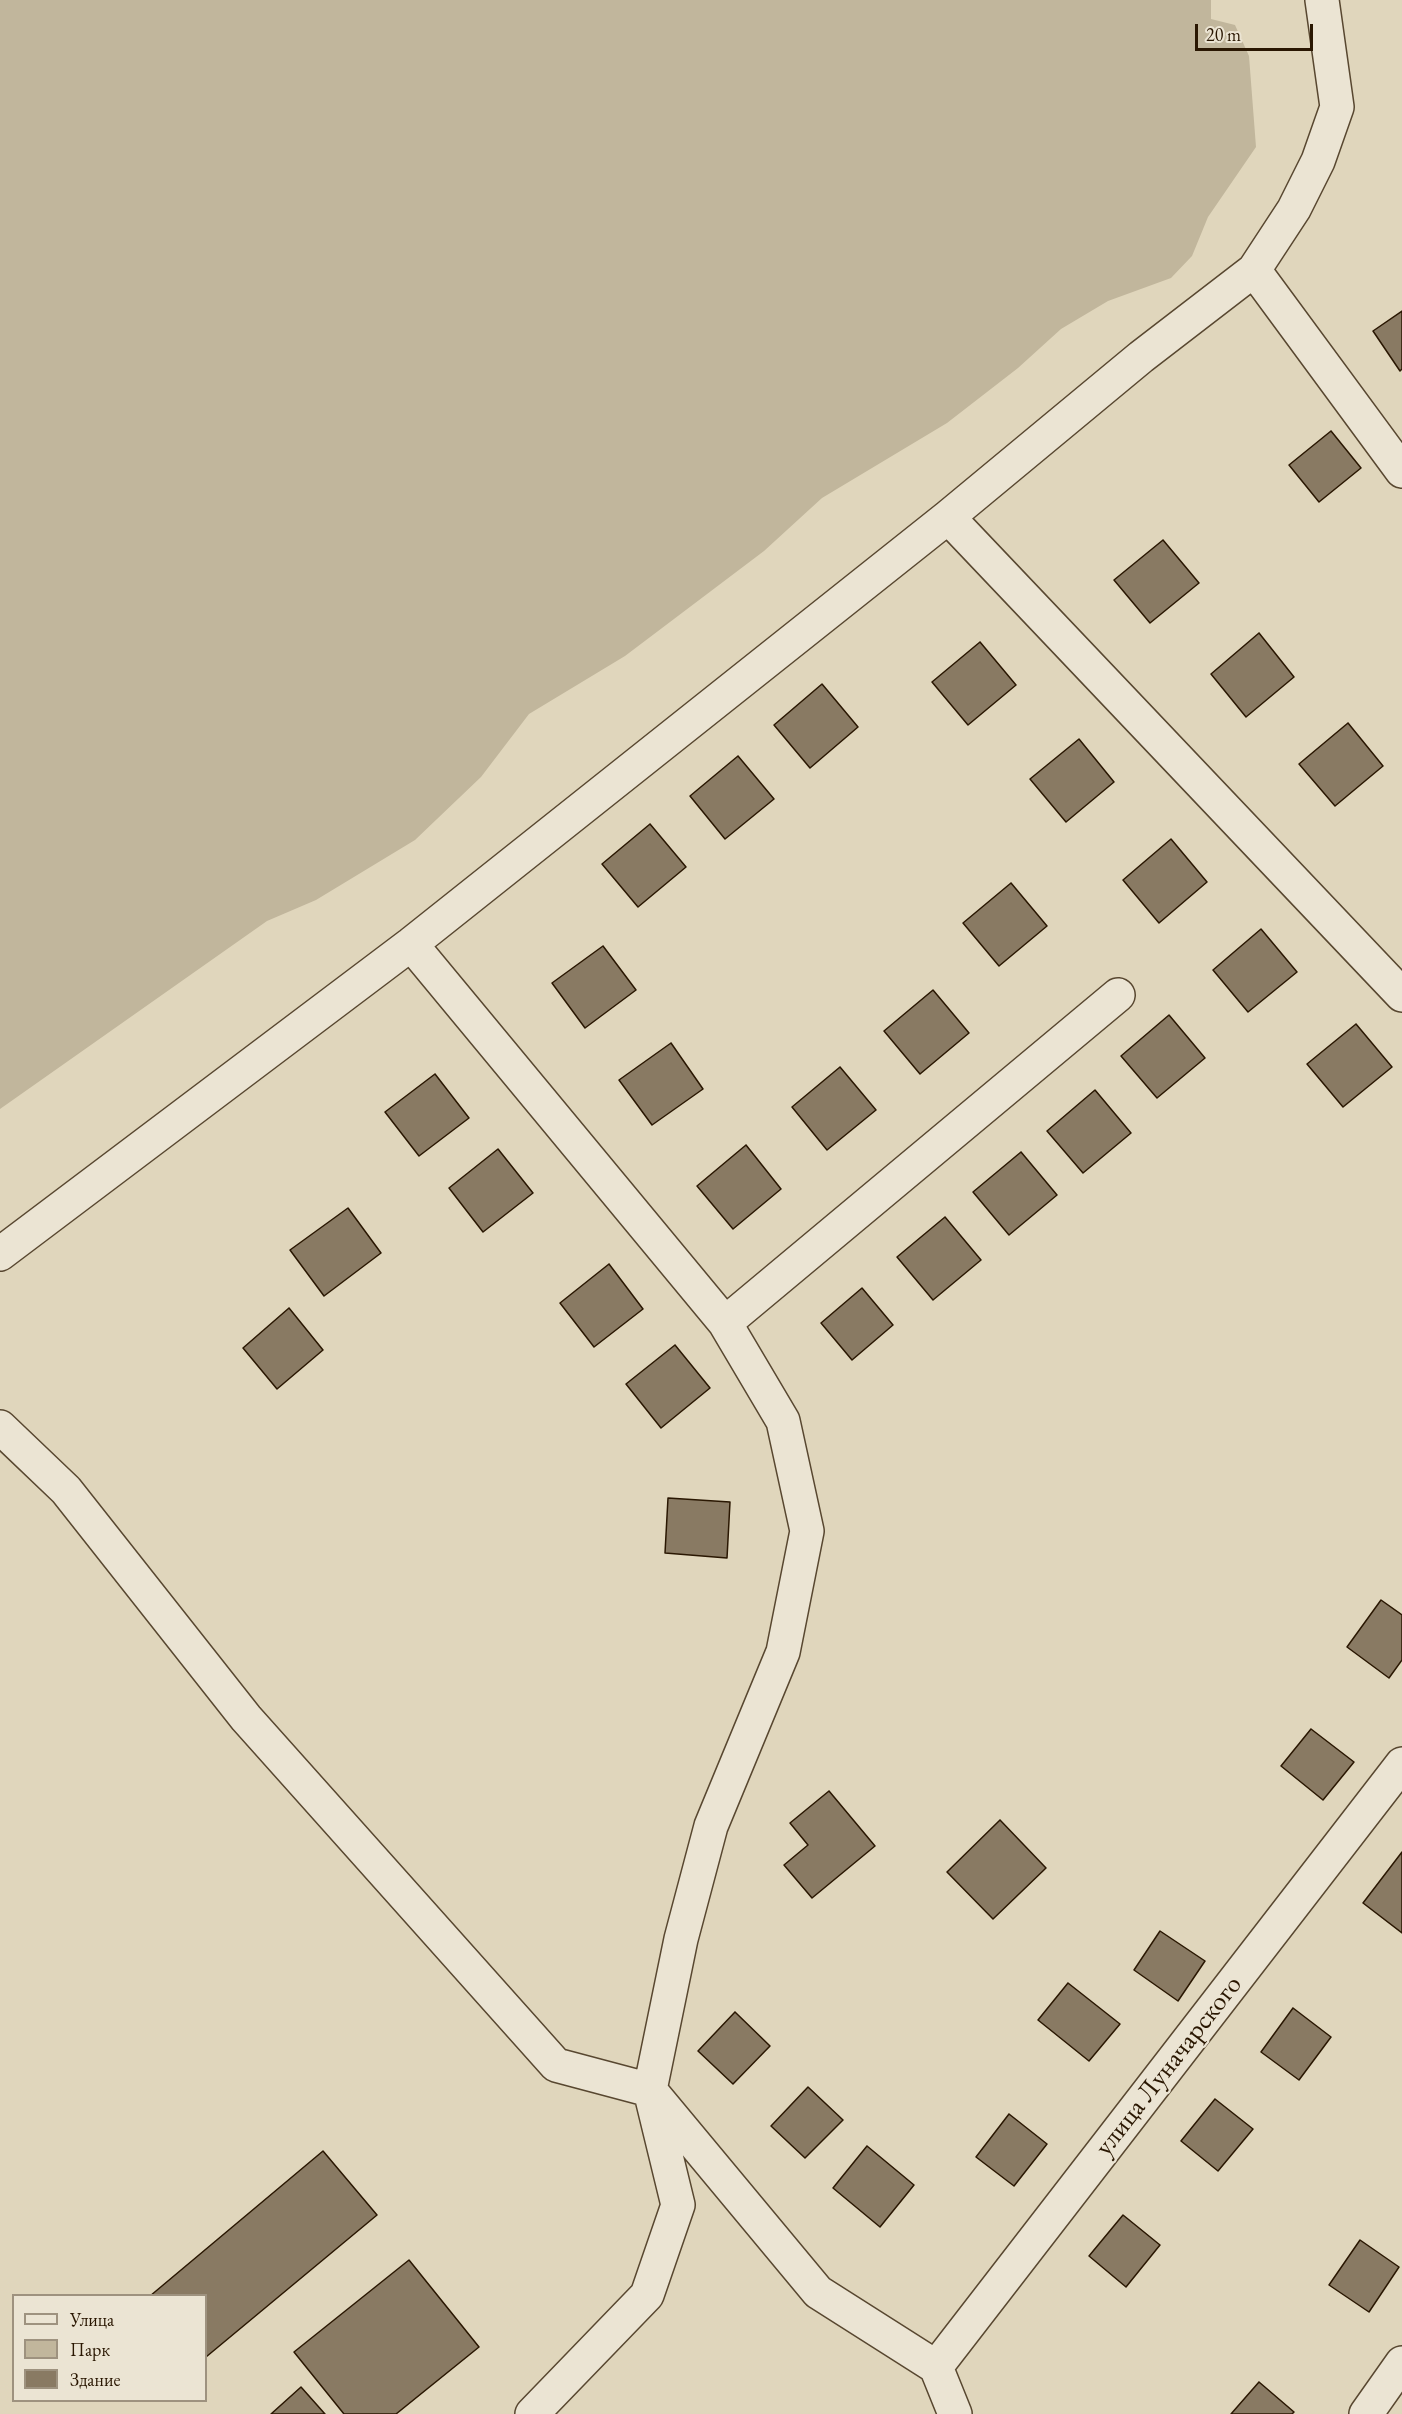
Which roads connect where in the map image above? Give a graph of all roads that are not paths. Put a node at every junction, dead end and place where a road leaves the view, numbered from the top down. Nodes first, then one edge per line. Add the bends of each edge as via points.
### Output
1 (1322, 0) edge
2 (1254, 270) junction
3 (1402, 471) edge
4 (948, 517) junction
5 (411, 944) junction
6 (1118, 995) dead end
7 (1402, 995) edge
8 (0, 1254) edge
9 (725, 1323) junction
10 (0, 1427) edge
11 (1402, 1764) edge
12 (650, 2090) junction
13 (1402, 2363) edge
14 (936, 2367) junction
15 (532, 2414) edge
16 (955, 2414) edge
17 (1366, 2414) edge

1 - 2 street via 1337,107 1318,161 1294,210
2 - 3 street
2 - 4 street via 1141,357
4 - 5 street
4 - 7 street
5 - 8 street
5 - 9 street
6 - 9 street
9 - 12 street via 783,1421 807,1531 783,1652 711,1826 681,1939
10 - 12 street via 66,1490 246,1718 556,2065
11 - 14 street, улица Луначарского
12 - 14 street via 818,2292
12 - 15 street via 678,2205 647,2295
13 - 17 street
14 - 16 street

